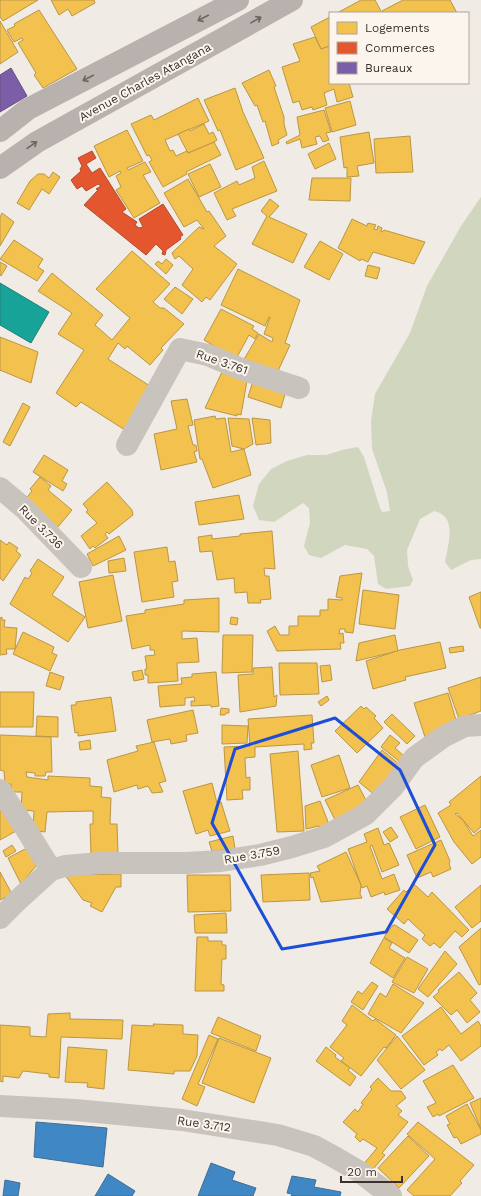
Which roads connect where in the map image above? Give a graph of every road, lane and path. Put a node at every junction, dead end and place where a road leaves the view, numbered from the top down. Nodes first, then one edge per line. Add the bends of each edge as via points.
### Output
1 (238, 0) edge
2 (292, 0) edge
3 (0, 131) edge
4 (0, 168) edge
5 (299, 388) dead end
6 (127, 445) dead end
7 (0, 488) edge
8 (81, 566) dead end
9 (481, 725) edge
10 (0, 790) edge
11 (51, 870) junction
12 (0, 918) edge
13 (0, 1106) edge
14 (391, 1196) edge

1 -> 3 main road via 28,109
4 -> 2 main road, Avenue Charles Atangana via 37,142
5 - 6 street, Rue 3.761 via 208,355 180,349
7 - 8 street, Rue 3.736
9 - 11 street, Rue 3.759 via 465,726 443,737 414,758 394,787 366,814 324,837 260,855 221,861 101,863 65,866
10 - 11 street
11 - 12 street
13 - 14 street, Rue 3.712 via 182,1120 278,1135 314,1146 360,1172

